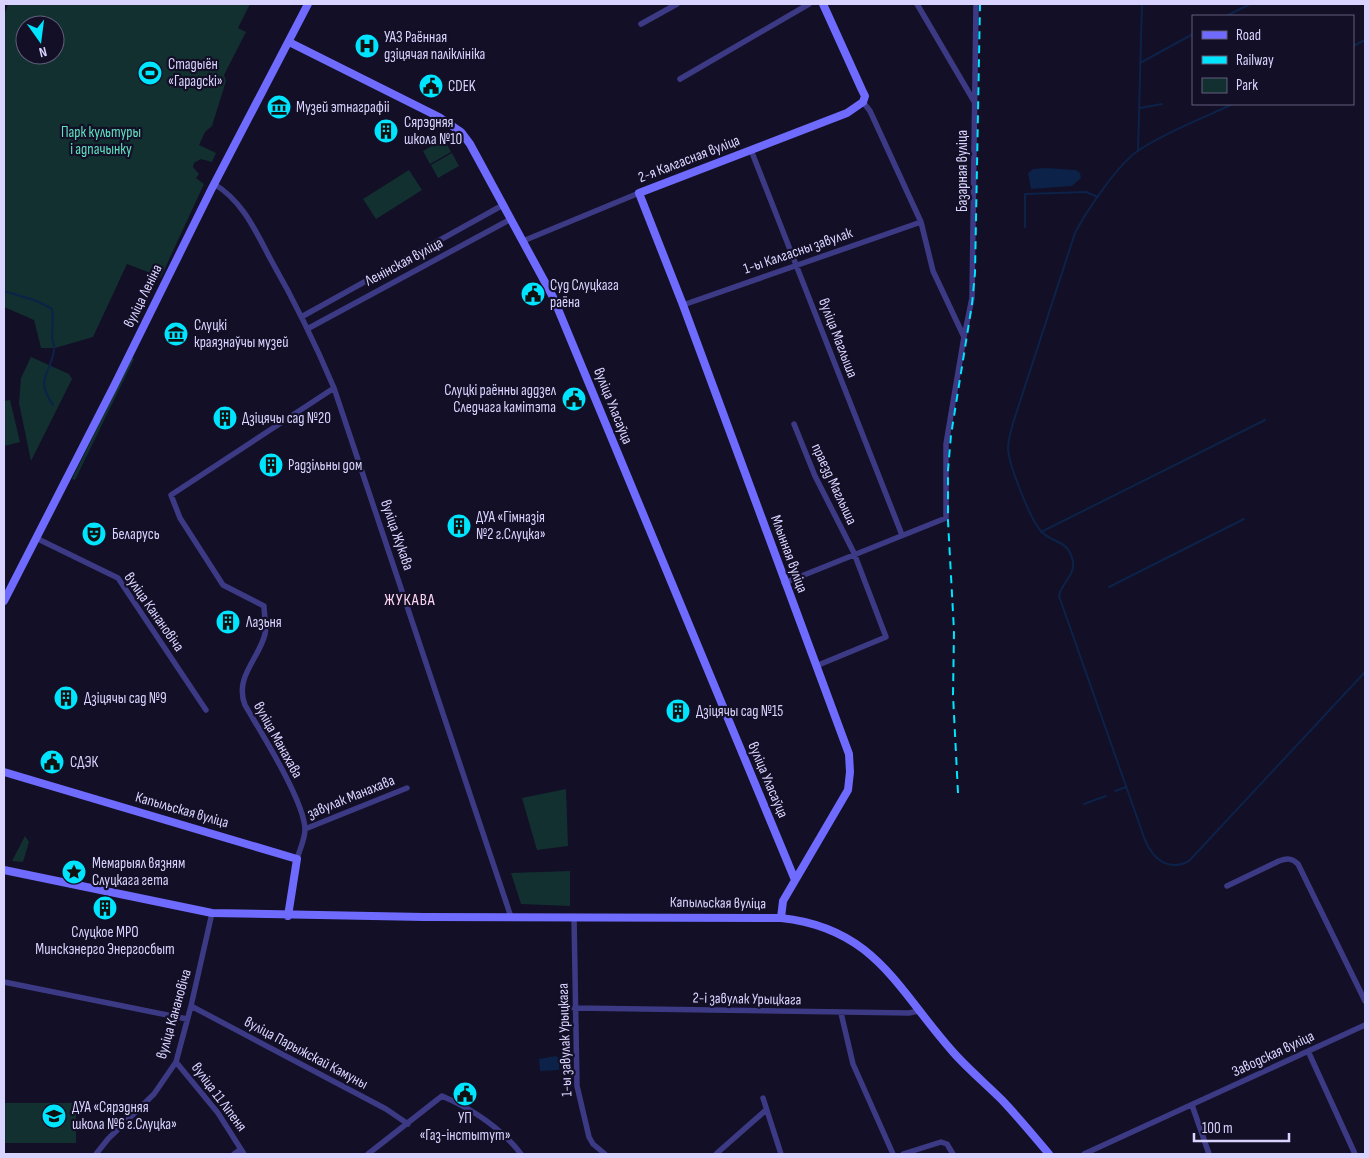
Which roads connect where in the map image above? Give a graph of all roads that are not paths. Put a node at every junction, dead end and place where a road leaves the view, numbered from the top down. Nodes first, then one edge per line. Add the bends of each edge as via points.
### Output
1 (308, 4) edge
2 (677, 4) edge
3 (809, 4) edge
4 (824, 4) edge
5 (917, 4) edge
6 (976, 4) edge
7 (641, 24) dead end
8 (288, 42) junction
9 (680, 79) dead end
10 (863, 102) junction
11 (975, 104) junction
12 (751, 150) junction
13 (214, 184) junction
14 (639, 193) junction
15 (503, 205) junction
16 (511, 219) junction
17 (921, 222) junction
18 (523, 241) junction
19 (796, 265) junction
20 (683, 304) junction
21 (303, 316) junction
22 (309, 328) junction
23 (964, 337) junction
24 (334, 388) junction
25 (794, 424) dead end
26 (902, 535) junction
27 (36, 538) junction
28 (854, 554) junction
29 (784, 583) junction
30 (4, 601) edge
31 (816, 666) junction
32 (206, 710) dead end
33 (4, 772) edge
34 (407, 788) dead end
35 (305, 829) junction
36 (297, 859) junction
37 (4, 870) edge
38 (795, 880) junction
39 (1227, 886) dead end
40 (212, 913) junction
41 (288, 916) junction
42 (574, 917) junction
43 (511, 918) junction
44 (781, 918) junction
45 (4, 982) edge
46 (1365, 1001) edge
47 (191, 1006) junction
48 (574, 1008) junction
49 (918, 1011) junction
50 (841, 1013) junction
51 (188, 1019) junction
52 (1365, 1024) edge
53 (1308, 1051) junction
54 (176, 1062) junction
55 (763, 1098) dead end
56 (1192, 1105) junction
57 (766, 1110) junction
58 (408, 1124) junction
59 (243, 1152) edge
60 (96, 1154) edge
61 (234, 1154) edge
62 (368, 1154) edge
63 (521, 1154) edge
64 (605, 1154) edge
65 (716, 1154) edge
66 (781, 1154) edge
67 (892, 1154) edge
68 (904, 1154) edge
69 (953, 1154) edge
70 (1049, 1154) edge
71 (1084, 1154) edge
72 (1209, 1154) edge
73 (1355, 1154) edge

1 - 8 main road, вуліца Леніна
2 - 7 street
3 - 9 street
4 - 10 main road via 865,96
5 - 11 street
6 - 11 street, Базарная вуліца
8 - 13 main road, вуліца Леніна
8 - 15 main road, вуліца Уласаўца via 439,117 461,132
10 - 12 main road, 2-я Калгасная вуліца via 847,114
10 - 17 street
11 - 23 street, Базарная вуліца via 972,298
12 - 14 main road, 2-я Калгасная вуліца
12 - 19 street, вуліца Маглыша
13 - 21 street, вуліца Жукава via 232,198 248,218
13 - 27 main road, вуліца Леніна
14 - 18 street, 2-я Калгасная вуліца
14 - 20 main road, Млынная вуліца
15 - 16 main road, вуліца Уласаўца
15 - 21 street, Ленінская вуліца
16 - 18 main road, вуліца Уласаўца
16 - 22 street, Ленінская вуліца
17 - 19 street, 1-ы Калгасны завулак
17 - 23 street via 933,271
18 - 38 main road, вуліца Уласаўца via 553,298
19 - 20 street, 1-ы Калгасны завулак
19 - 26 street, вуліца Маглыша
20 - 29 main road, Млынная вуліца
21 - 22 street, вуліца Жукава
22 - 24 street, вуліца Жукава
23 - 26 street, Базарная вуліца via 946,444 946,518
24 - 35 street, вуліца Манахава via 171,494 176,512 224,585 264,606 265,635 245,676 241,692 244,705 288,783
24 - 43 street, вуліца Жукава
25 - 28 street, праезд Маглыша via 815,476
26 - 28 street
27 - 30 main road, вуліца Леніна
27 - 32 street, вуліца Канановіча via 118,578
28 - 29 street
28 - 31 street, праезд Маглыша via 886,637
29 - 31 main road, Млынная вуліца
31 - 38 main road, Млынная вуліца via 845,740 850,772 848,790 840,807
33 - 36 main road, Капыльская вуліца
34 - 35 street, завулак Манахава
35 - 36 street
36 - 41 main road
37 - 40 main road, Капыльская вуліца
38 - 44 main road, Млынная вуліца via 783,901
39 - 46 street via 1279,861 1294,860
40 - 41 main road, Капыльская вуліца
40 - 47 street, вуліца Канановіча
41 - 43 main road, Капыльская вуліца
42 - 43 main road, Капыльская вуліца
42 - 44 main road, Капыльская вуліца
42 - 48 street, 1-ы завулак Урыцкага
44 - 49 main road, Капыльская вуліца via 803,920 829,928 859,945 883,964
45 - 51 street
47 - 51 street, вуліца Канановіча
47 - 58 street, вуліца Парыжскай Камуны via 386,1109
48 - 50 street, 2-і завулак Урыцкага
48 - 64 street, 1-ы завулак Урыцкага via 580,1102 589,1137
49 - 50 street, 2-і завулак Урыцкага
49 - 70 main road, Капыльская вуліца via 954,1054
50 - 67 street via 853,1064
51 - 54 street, вуліца Канановіча
52 - 53 street, Заводская вуліца
53 - 56 street, Заводская вуліца
53 - 73 street
54 - 59 street, вуліца 11 Ліпеня via 218,1113
54 - 60 street, вуліца Канановіча via 154,1094
55 - 57 street
56 - 71 street, Заводская вуліца
56 - 72 street
57 - 65 street
57 - 66 street
58 - 62 street
58 - 63 street via 442,1096 489,1123
59 - 61 street, вуліца 11 Ліпеня
68 - 69 street via 940,1142 947,1144

